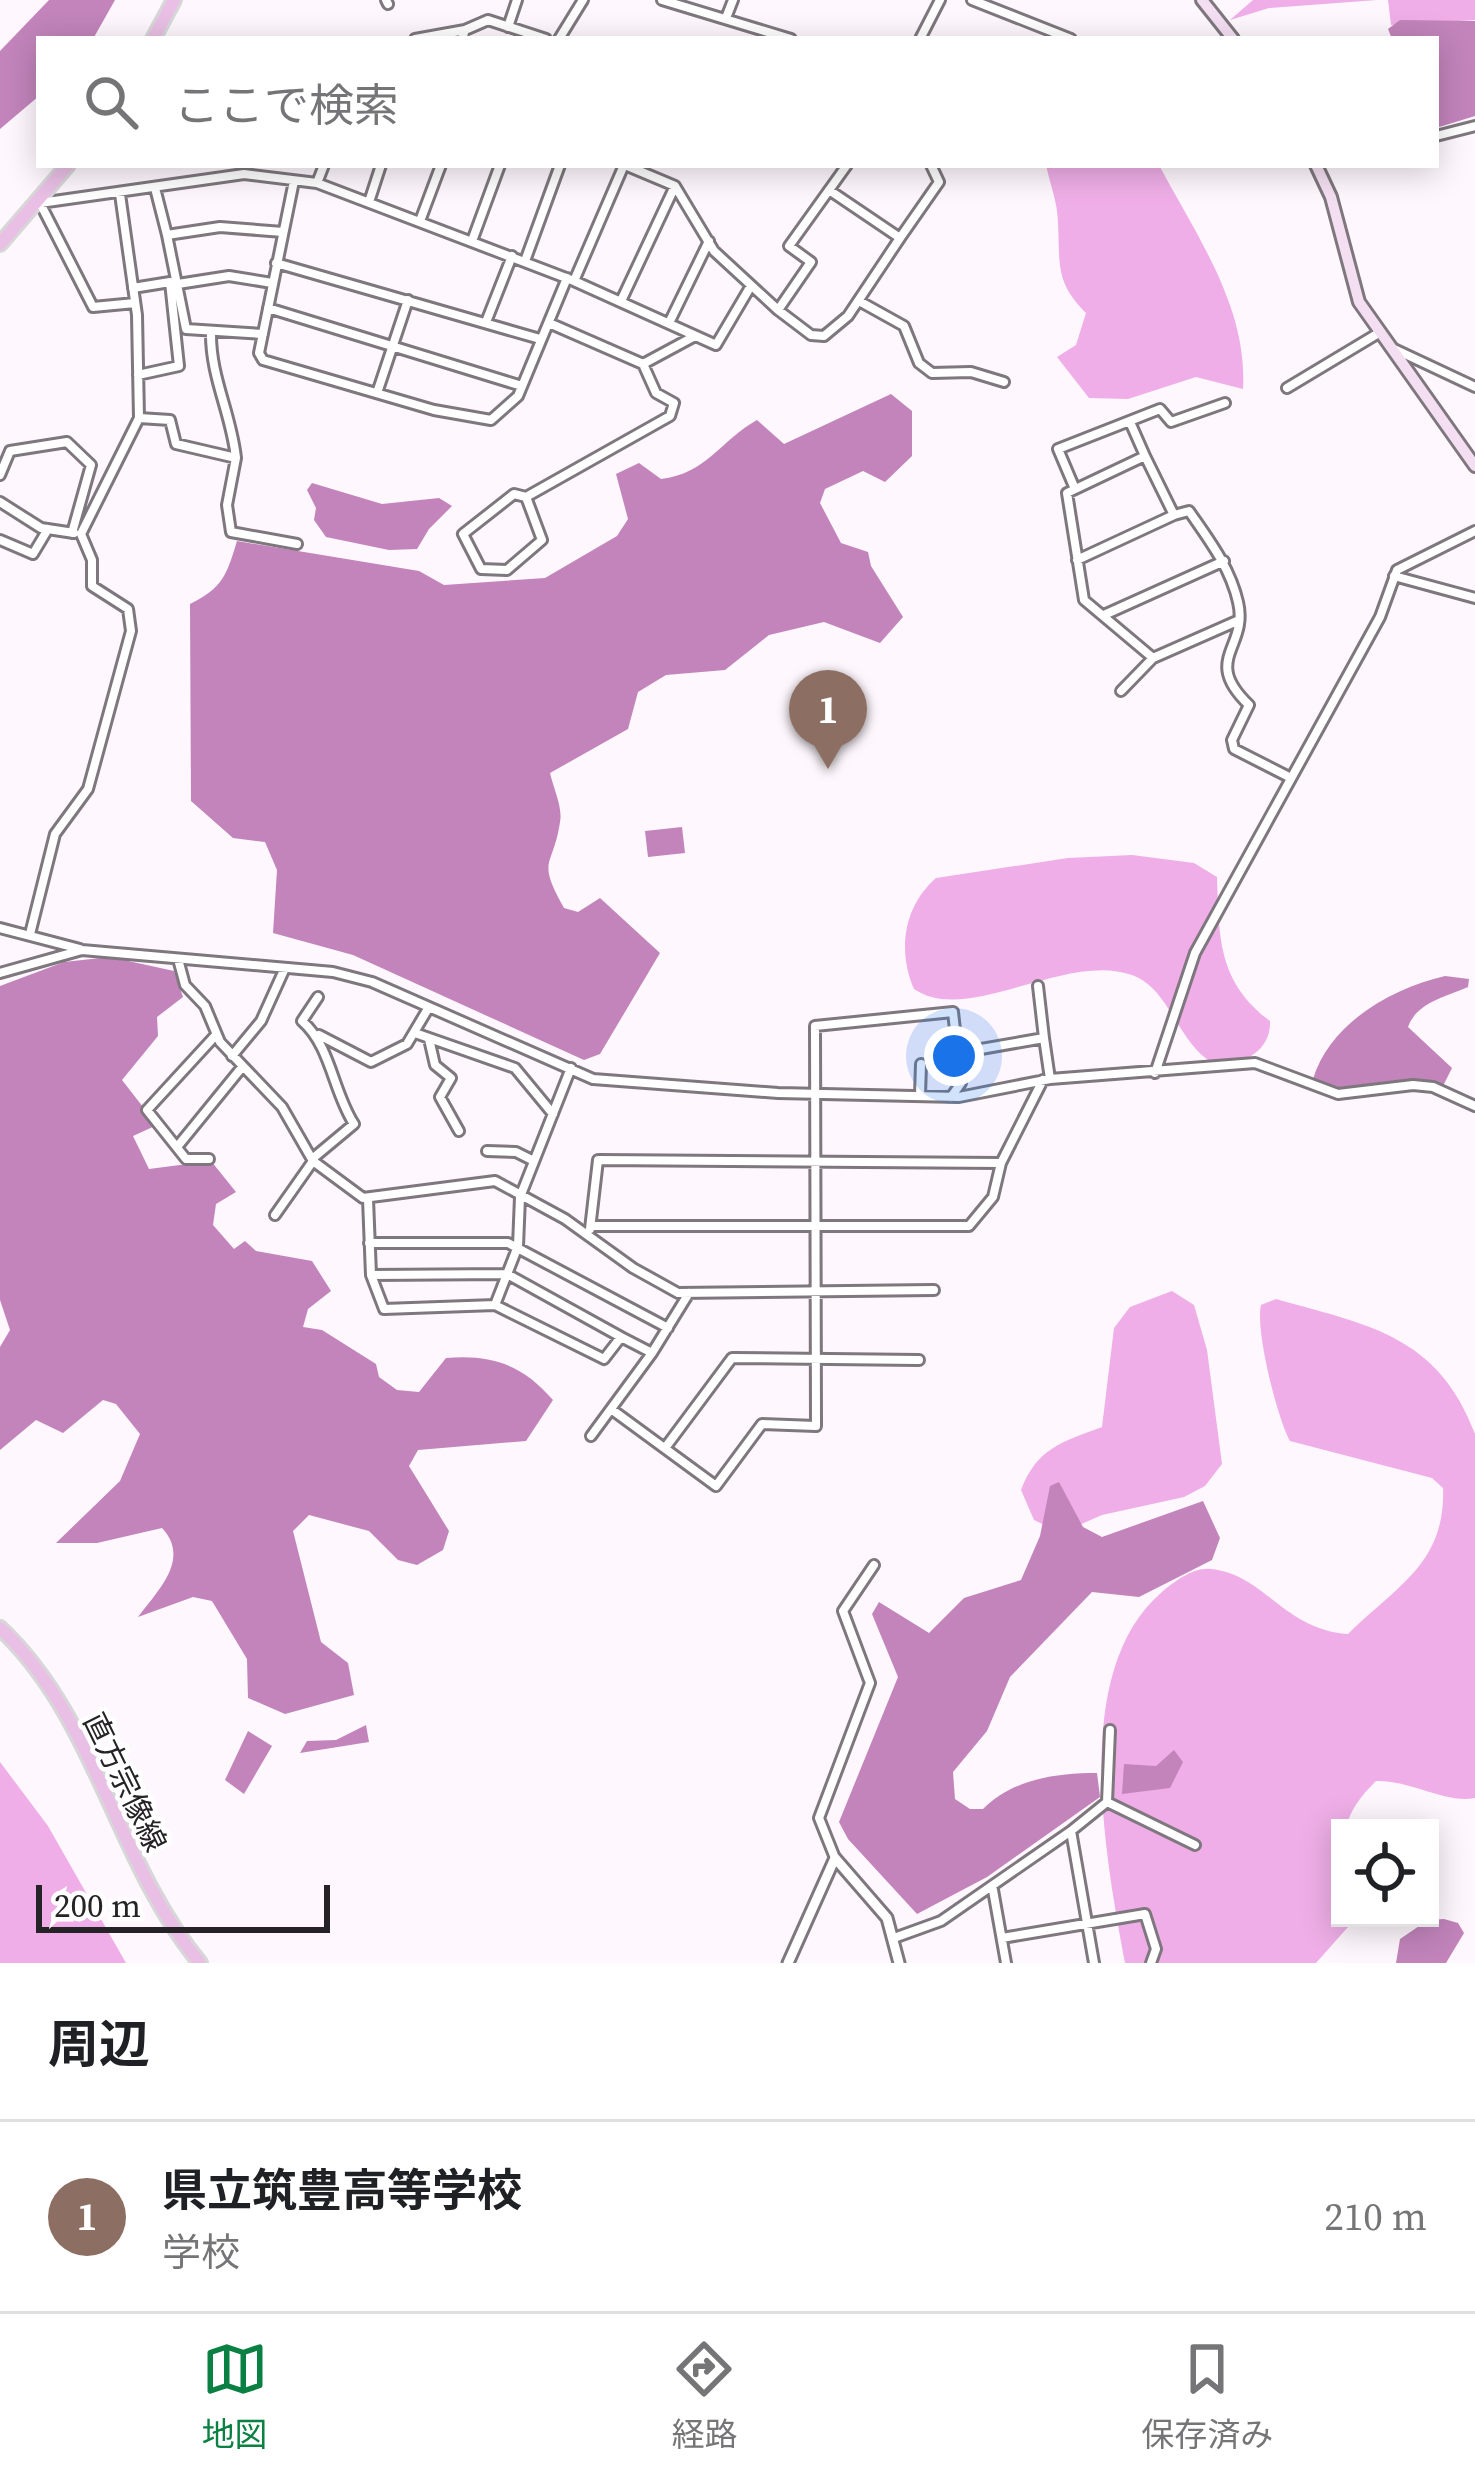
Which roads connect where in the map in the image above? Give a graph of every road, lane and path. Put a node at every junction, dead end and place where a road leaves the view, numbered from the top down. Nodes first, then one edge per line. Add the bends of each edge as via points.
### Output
1 (174, 0) edge
2 (517, 0) edge
3 (583, 0) edge
4 (662, 0) edge
5 (733, 0) edge
6 (940, 0) edge
7 (972, 0) edge
8 (1202, 0) edge
9 (726, 18) junction
10 (508, 27) junction
11 (464, 34) edge
12 (155, 36) edge
13 (536, 36) edge
14 (561, 36) edge
15 (782, 36) edge
16 (922, 36) edge
17 (1063, 36) edge
18 (1231, 36) edge
19 (1475, 126) edge
20 (1439, 135) edge
21 (66, 168) edge
22 (192, 168) edge
23 (323, 168) edge
24 (380, 168) edge
25 (439, 168) edge
26 (499, 168) edge
27 (559, 168) edge
28 (624, 168) edge
29 (632, 168) edge
30 (845, 168) edge
31 (932, 168) edge
32 (1317, 168) edge
33 (244, 170) edge
34 (194, 178) junction
35 (294, 181) junction
36 (317, 183) junction
37 (674, 186) junction
38 (154, 188) junction
39 (829, 190) junction
40 (120, 194) junction
41 (369, 202) junction
42 (40, 203) junction
43 (420, 221) junction
44 (283, 232) junction
45 (167, 235) junction
46 (900, 238) junction
47 (472, 241) junction
48 (709, 242) junction
49 (0, 244) edge
50 (512, 256) junction
51 (525, 261) junction
52 (276, 263) junction
53 (571, 279) junction
54 (272, 283) junction
55 (178, 284) junction
56 (133, 288) junction
57 (749, 289) junction
58 (408, 300) junction
59 (621, 301) junction
60 (859, 302) junction
61 (135, 303) junction
62 (268, 308) junction
63 (778, 310) junction
64 (486, 322) junction
65 (548, 322) junction
66 (669, 323) junction
67 (211, 331) junction
68 (263, 334) junction
69 (1377, 334) junction
70 (696, 336) junction
71 (540, 339) junction
72 (393, 346) junction
73 (1387, 346) junction
74 (643, 364) junction
75 (138, 375) junction
76 (1004, 382) dead end
77 (522, 386) junction
78 (1475, 387) edge
79 (1287, 388) dead end
80 (377, 393) junction
81 (1226, 403) dead end
82 (139, 418) junction
83 (1130, 422) junction
84 (1145, 456) junction
85 (236, 458) junction
86 (1475, 466) edge
87 (0, 475) edge
88 (1075, 489) junction
89 (526, 497) junction
90 (0, 502) edge
91 (1174, 514) junction
92 (48, 529) junction
93 (1475, 531) edge
94 (77, 533) junction
95 (0, 540) edge
96 (297, 544) dead end
97 (1077, 560) junction
98 (1224, 561) junction
99 (1394, 576) junction
100 (1475, 598) edge
101 (1104, 616) junction
102 (1237, 621) junction
103 (1153, 658) junction
104 (1121, 691) dead end
105 (1291, 778) junction
106 (0, 928) edge
107 (30, 934) junction
108 (82, 950) junction
109 (178, 958) junction
110 (285, 968) junction
111 (0, 973) edge
112 (1038, 986) dead end
113 (318, 997) dead end
114 (429, 1007) junction
115 (416, 1034) junction
116 (318, 1035) junction
117 (215, 1036) junction
118 (428, 1037) junction
119 (1044, 1038) junction
120 (958, 1053) junction
121 (232, 1056) junction
122 (921, 1064) dead end
123 (244, 1066) junction
124 (571, 1068) junction
125 (1155, 1075) junction
126 (1047, 1080) junction
127 (815, 1094) junction
128 (920, 1095) junction
129 (951, 1097) junction
130 (1475, 1106) edge
131 (553, 1114) junction
132 (459, 1131) dead end
133 (177, 1147) junction
134 (487, 1151) dead end
135 (209, 1159) dead end
136 (313, 1160) junction
137 (534, 1161) junction
138 (814, 1161) junction
139 (1001, 1163) junction
140 (520, 1197) junction
141 (368, 1199) junction
142 (275, 1215) dead end
143 (816, 1226) junction
144 (589, 1231) junction
145 (369, 1243) junction
146 (518, 1246) junction
147 (507, 1274) junction
148 (371, 1275) junction
149 (934, 1290) dead end
150 (816, 1292) junction
151 (689, 1293) junction
152 (495, 1305) junction
153 (668, 1328) junction
154 (621, 1336) junction
155 (652, 1353) junction
156 (818, 1359) junction
157 (919, 1360) dead end
158 (611, 1409) junction
159 (591, 1436) dead end
160 (665, 1448) junction
161 (874, 1565) dead end
162 (0, 1628) edge
163 (1110, 1730) dead end
164 (1107, 1802) junction
165 (1071, 1831) junction
166 (1196, 1845) dead end
167 (836, 1858) junction
168 (993, 1889) junction
169 (1088, 1922) junction
170 (894, 1938) junction
171 (1002, 1938) junction
172 (195, 1961) edge
173 (788, 1963) edge
174 (899, 1963) edge
175 (1006, 1963) edge
176 (1094, 1963) edge
177 (1151, 1963) edge

1 - 12 main road
2 - 10 street
3 - 14 street
4 - 9 street
5 - 9 street
6 - 16 street
7 - 17 street
8 - 18 main road
9 - 15 street
10 - 11 street via 488,20
10 - 13 street
19 - 20 street
21 - 42 main road
22 - 34 street
23 - 36 street
24 - 41 street
25 - 43 street
26 - 47 street
27 - 51 street
28 - 53 street
29 - 37 street
30 - 39 street
31 - 46 street via 939,182
32 - 69 main road via 1349,276
33 - 34 street
33 - 35 street
34 - 38 street
35 - 36 street
35 - 44 street
36 - 41 street
37 - 48 street
37 - 59 street
38 - 40 street
38 - 45 street
39 - 46 street
39 - 63 street via 789,246 811,262
40 - 42 street
40 - 56 street
41 - 43 street
42 - 49 main road
42 - 61 street via 93,307
43 - 47 street
44 - 45 street via 220,227
44 - 52 street
45 - 55 street
46 - 60 street
47 - 50 street
48 - 57 street
48 - 66 street
50 - 51 street
50 - 64 street
51 - 53 street
52 - 54 street
52 - 58 street
53 - 59 street
53 - 65 street
54 - 55 street via 229,276
54 - 62 street
55 - 67 street via 186,329
56 - 61 street
56 - 75 street via 170,282 179,366
57 - 63 street
57 - 70 street via 716,345
58 - 64 street
58 - 72 street
59 - 66 street
60 - 63 street via 824,336
60 - 76 street via 904,326 919,363 932,373
61 - 75 street
62 - 68 street
62 - 72 street
64 - 71 street
65 - 71 street
65 - 74 street
66 - 70 street
67 - 68 street
67 - 85 street via 211,365 232,415
68 - 80 street via 263,360
69 - 73 main road
69 - 79 street
70 - 74 street
71 - 77 street
72 - 77 street
72 - 80 street
73 - 78 street
73 - 86 main road
74 - 89 street via 656,392 674,403 670,416
75 - 82 street
77 - 80 street via 490,420
81 - 83 street via 1171,422 1160,409
82 - 85 street via 170,420 176,444
82 - 94 street
83 - 84 street
83 - 88 street via 1058,449
84 - 88 street
84 - 91 street
85 - 96 street via 231,532
87 - 94 street via 10,451 68,442 92,465
88 - 97 street via 1067,493
89 - 89 street via 542,540 507,570 476,566 463,534 514,494
90 - 92 street
91 - 97 street
91 - 98 street via 1189,512
92 - 94 street
92 - 95 street via 33,554
93 - 99 street via 1408,560
94 - 107 street via 92,560 92,586 128,609 131,631 88,789 55,834
97 - 101 street via 1084,600
98 - 101 street
98 - 102 street
99 - 100 street
99 - 105 street via 1380,617
101 - 103 street
102 - 103 street
102 - 105 street via 1225,667 1228,684 1249,705 1234,749
103 - 104 street
105 - 125 street via 1196,953
106 - 107 street
107 - 108 street
108 - 109 street
108 - 111 street
109 - 110 street
109 - 117 street via 184,985 205,1006
110 - 114 street via 372,982
110 - 121 street via 261,1021
112 - 119 street
113 - 116 street via 302,1022
114 - 115 street
114 - 124 street
115 - 116 street via 371,1062
115 - 118 street
116 - 136 street via 354,1124
117 - 121 street
117 - 133 street via 147,1110
118 - 131 street via 515,1068
118 - 132 street via 435,1065 451,1078 440,1097
119 - 120 street
119 - 126 street
120 - 127 street via 953,1012 814,1026
120 - 129 street via 961,1083
121 - 123 street
122 - 128 street
123 - 133 street
123 - 136 street via 282,1106
124 - 127 street via 593,1079
124 - 131 street
125 - 126 street
125 - 130 street via 1255,1063 1338,1094 1413,1085
126 - 129 street
126 - 139 street
127 - 128 street
127 - 138 street
128 - 129 street
131 - 137 street
133 - 135 street via 186,1159
134 - 137 street
136 - 141 street
136 - 142 street
137 - 140 street
138 - 139 street
138 - 143 street
138 - 144 street via 598,1160
139 - 143 street via 992,1197 969,1226
140 - 141 street via 495,1181 472,1180
140 - 144 street
140 - 146 street
141 - 145 street
143 - 144 street
143 - 150 street
144 - 151 street via 633,1268
145 - 146 street
145 - 148 street
146 - 147 street
146 - 153 street
147 - 148 street
147 - 152 street
147 - 154 street
148 - 152 street via 384,1309
149 - 150 street
150 - 151 street
150 - 156 street
151 - 153 street
152 - 154 street via 604,1359
153 - 155 street
154 - 155 street
155 - 158 street
156 - 157 street
156 - 160 street via 732,1358
156 - 160 street via 816,1426 761,1424 716,1486
158 - 159 street
158 - 160 street
161 - 167 street via 843,1611 870,1683 819,1818
162 - 172 main road, 直方宗像線 via 45,1679
163 - 164 street
164 - 165 street
164 - 166 street
165 - 168 street
165 - 169 street
167 - 170 street via 887,1918
167 - 173 street
168 - 170 street
168 - 171 street
169 - 171 street
169 - 176 street
169 - 177 street via 1145,1914 1156,1949
170 - 174 street
171 - 175 street

